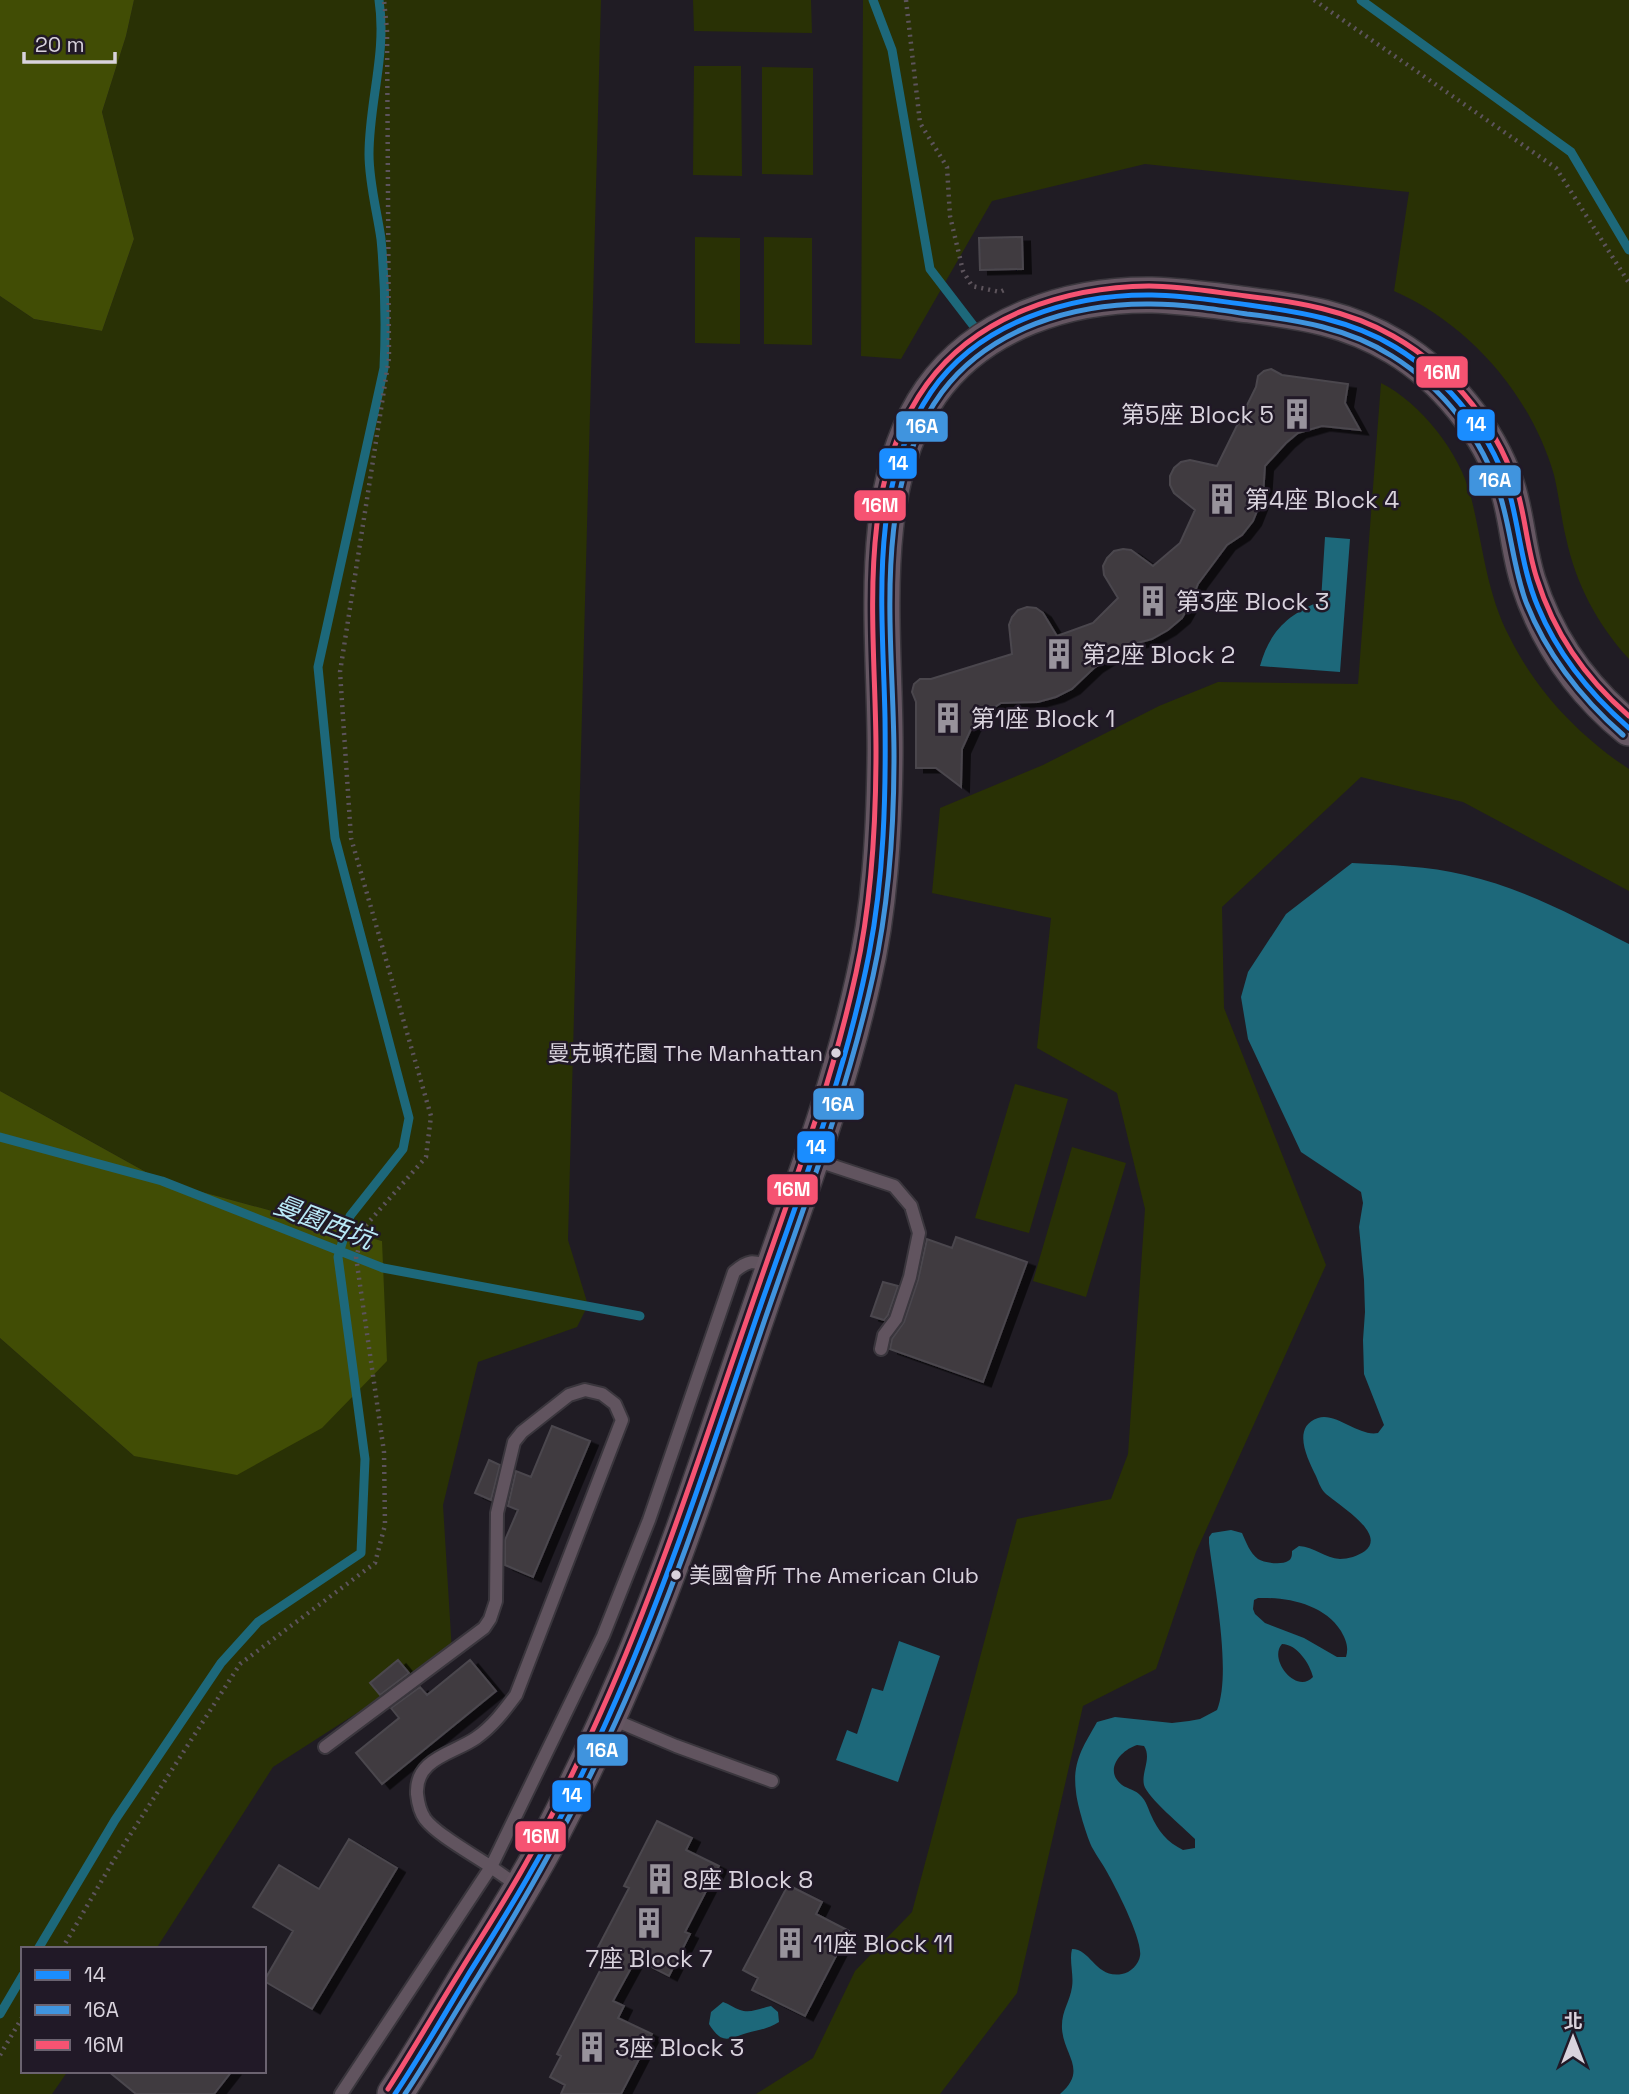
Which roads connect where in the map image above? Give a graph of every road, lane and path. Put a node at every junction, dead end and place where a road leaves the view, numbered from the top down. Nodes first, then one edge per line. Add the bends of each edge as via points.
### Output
1 (384, 0) edge
2 (906, 0) edge
3 (1314, 0) edge
4 (1629, 283) edge
5 (1009, 289) dead end
6 (1629, 727) edge
7 (811, 1159) junction
8 (774, 1267) junction
9 (881, 1349) dead end
10 (608, 1718) junction
11 (325, 1747) dead end
12 (772, 1781) dead end
13 (491, 1867) junction
14 (521, 1889) junction
15 (63, 1947) edge
16 (21, 2019) edge
17 (0, 2054) edge
18 (341, 2094) edge
19 (395, 2094) edge

1 - 15 path via 389,358 340,672 351,838 431,1116 426,1157 366,1225 356,1257 384,1452 385,1525 375,1563 240,1664
2 - 5 path via 920,123 947,167 950,216 963,271 972,286 1000,292
3 - 4 path via 1556,168
6 - 7 main road via 1580,680 1549,631 1525,573 1506,483 1483,436 1440,382 1394,346 1348,323 1322,316 1164,296 1086,301 1008,326 962,357 941,380 912,426 897,467 883,571 885,755 877,899 852,1027
7 - 8 main road
7 - 9 lane via 894,1186 911,1206 919,1233 910,1277
8 - 10 main road via 669,1569
8 - 13 lane via 753,1261 734,1272 649,1520 603,1636
10 - 12 lane
10 - 14 main road
11 - 13 lane via 484,1628 495,1601 497,1513 514,1442 569,1395 585,1390 602,1394 615,1404 622,1420 516,1695 498,1720 474,1739 432,1761 417,1789 418,1805 426,1820
13 - 14 lane
13 - 18 lane
14 - 19 main road
16 - 17 path

